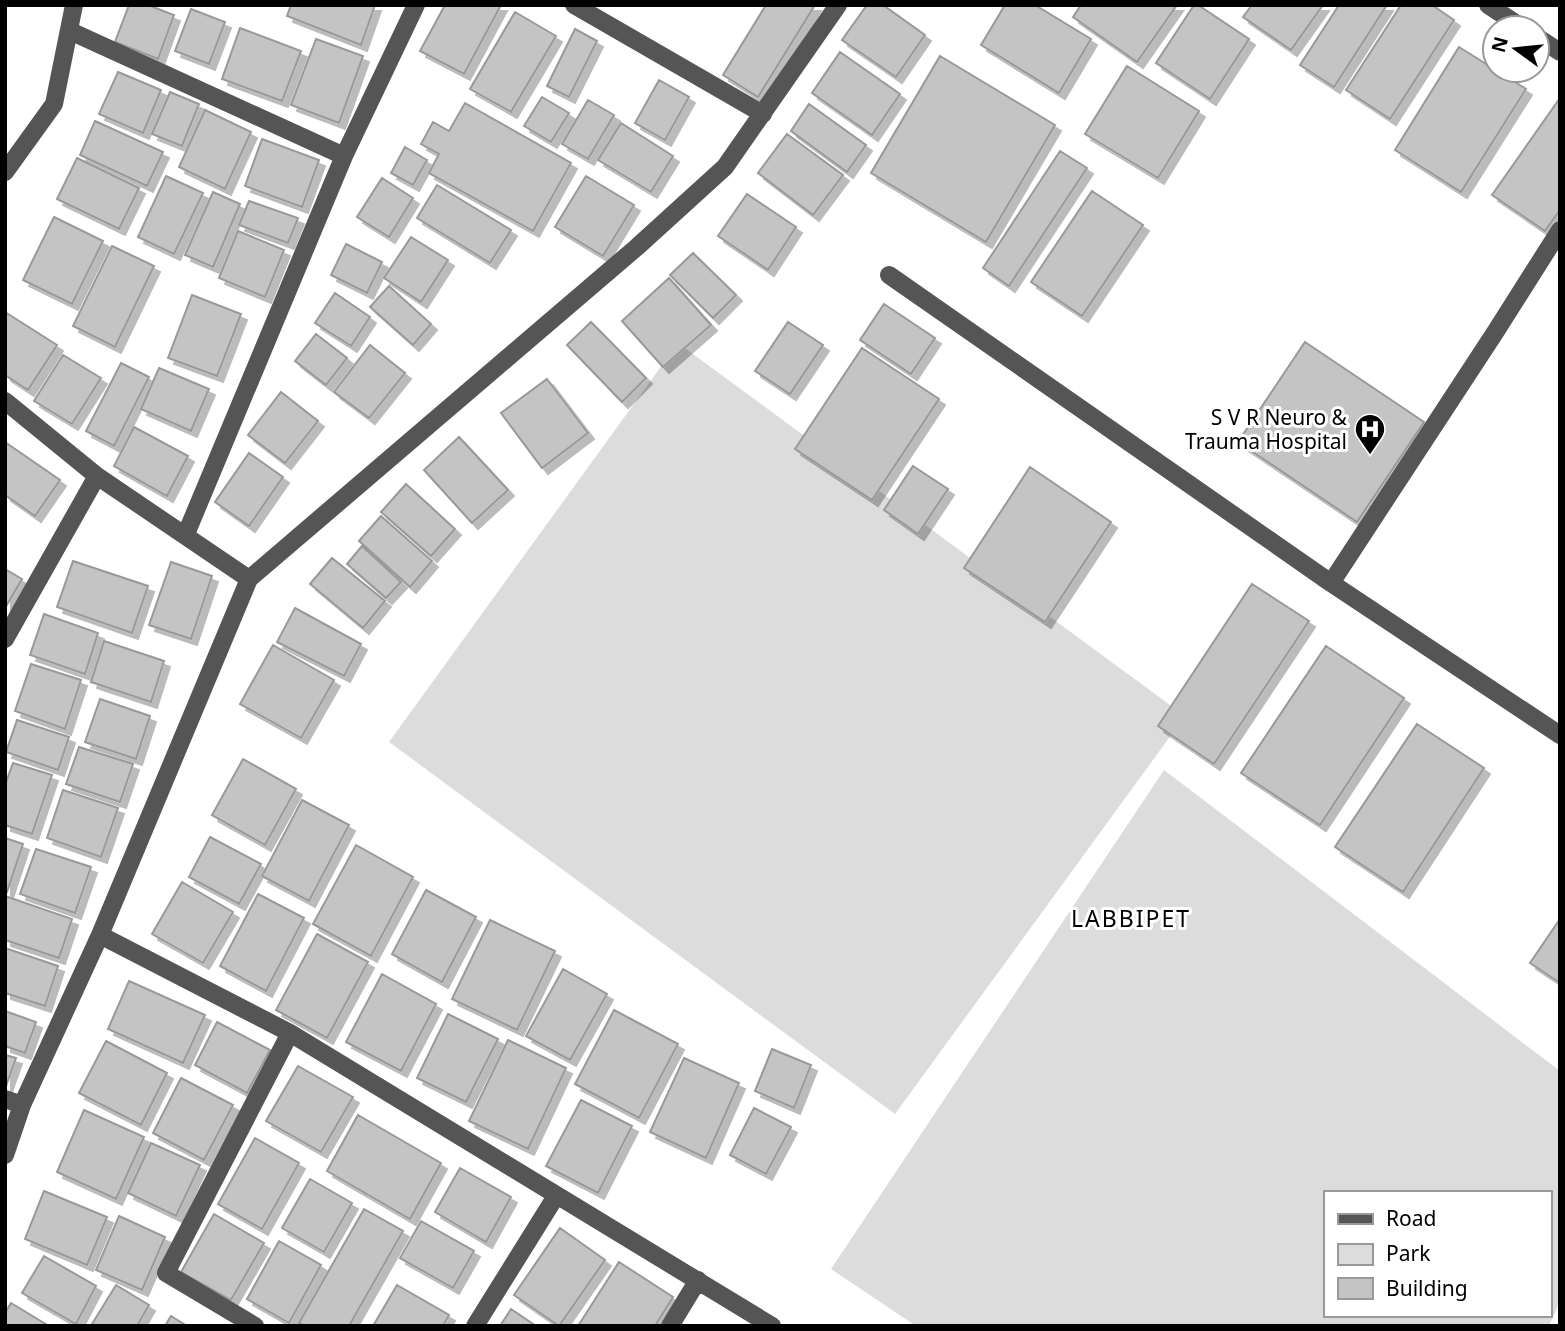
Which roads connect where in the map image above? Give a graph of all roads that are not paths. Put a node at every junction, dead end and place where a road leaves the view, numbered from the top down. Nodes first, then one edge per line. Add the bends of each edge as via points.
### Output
1 (74, 5) edge
2 (416, 5) edge
3 (574, 5) edge
4 (838, 5) edge
5 (70, 32) junction
6 (763, 114) junction
7 (344, 156) junction
8 (5, 172) edge
9 (1560, 230) edge
10 (889, 275) dead end
11 (5, 401) edge
12 (97, 476) junction
13 (186, 534) junction
14 (249, 579) junction
15 (1331, 583) junction
16 (5, 639) edge
17 (1560, 735) edge
18 (100, 935) junction
19 (290, 1033) junction
20 (14, 1102) edge
21 (5, 1155) edge
22 (556, 1196) junction
23 (698, 1280) junction
24 (255, 1326) edge
25 (475, 1326) edge
26 (670, 1326) edge
27 (772, 1326) edge

1 - 5 street
2 - 7 street
3 - 6 street
4 - 6 street
5 - 7 street
5 - 8 street via 54,103
6 - 14 street via 725,167 696,194
7 - 13 street
9 - 15 street
10 - 15 street
11 - 12 street
12 - 13 street
12 - 16 street
13 - 14 street
14 - 18 street
15 - 17 street
18 - 19 street
18 - 20 street
19 - 22 street
19 - 24 street via 166,1272
20 - 21 street
22 - 23 street
22 - 25 street
23 - 26 street
23 - 27 street

